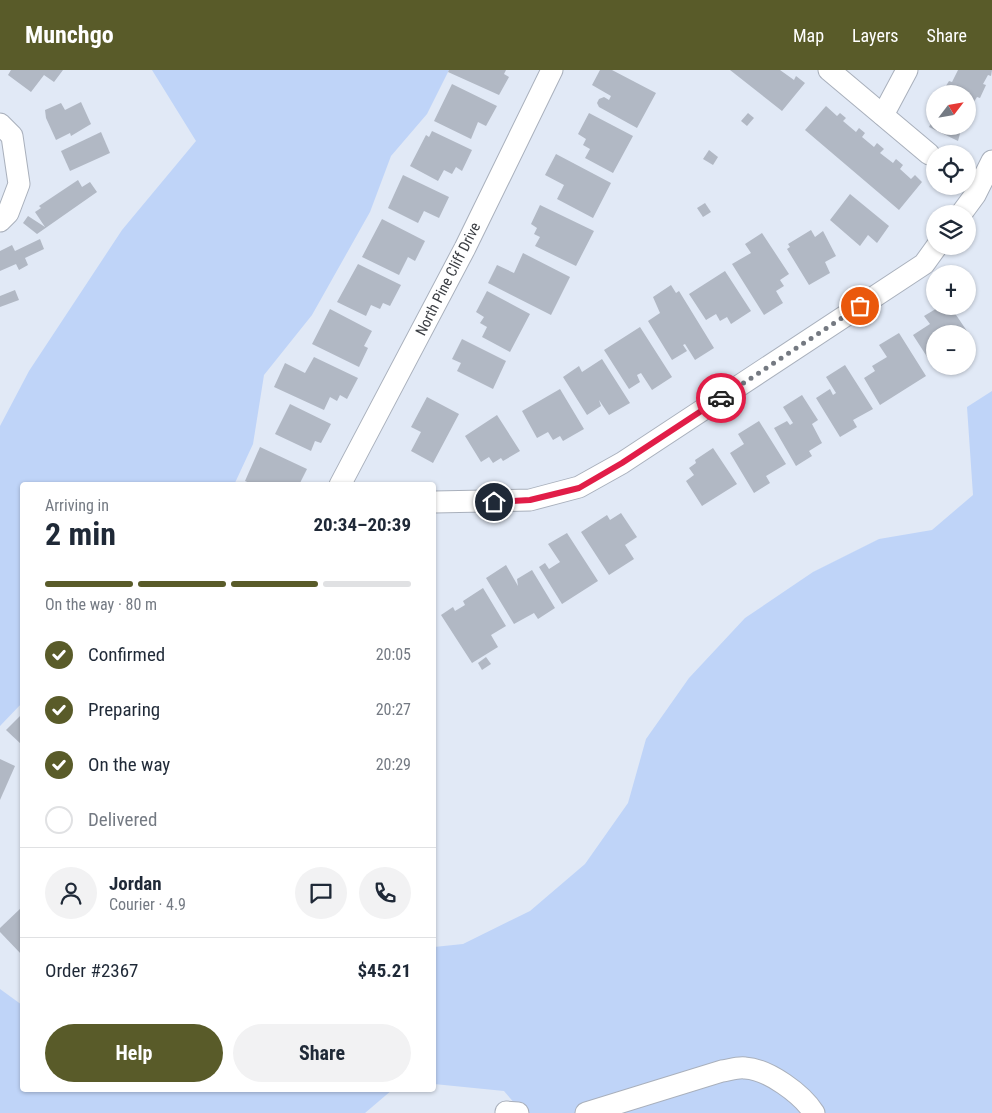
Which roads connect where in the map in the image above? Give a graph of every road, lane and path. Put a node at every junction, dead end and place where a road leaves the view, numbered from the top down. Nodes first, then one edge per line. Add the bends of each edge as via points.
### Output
1 (552, 70) edge
2 (829, 70) edge
3 (907, 70) edge
4 (882, 115) junction
5 (0, 124) edge
6 (926, 152) edge
7 (992, 161) edge
8 (968, 205) edge
9 (4, 217) edge
10 (930, 255) edge
11 (348, 482) edge
12 (436, 502) edge
13 (506, 1112) edge
14 (518, 1113) edge
15 (586, 1113) edge
16 (814, 1113) edge

1 - 11 street, North Pine Cliff Drive
2 - 4 street
3 - 4 street
4 - 6 street
5 - 9 street via 12,136 19,184
7 - 8 street
10 - 12 street via 924,264 579,488 530,500
13 - 14 street
15 - 16 street via 744,1068 758,1070 782,1082

